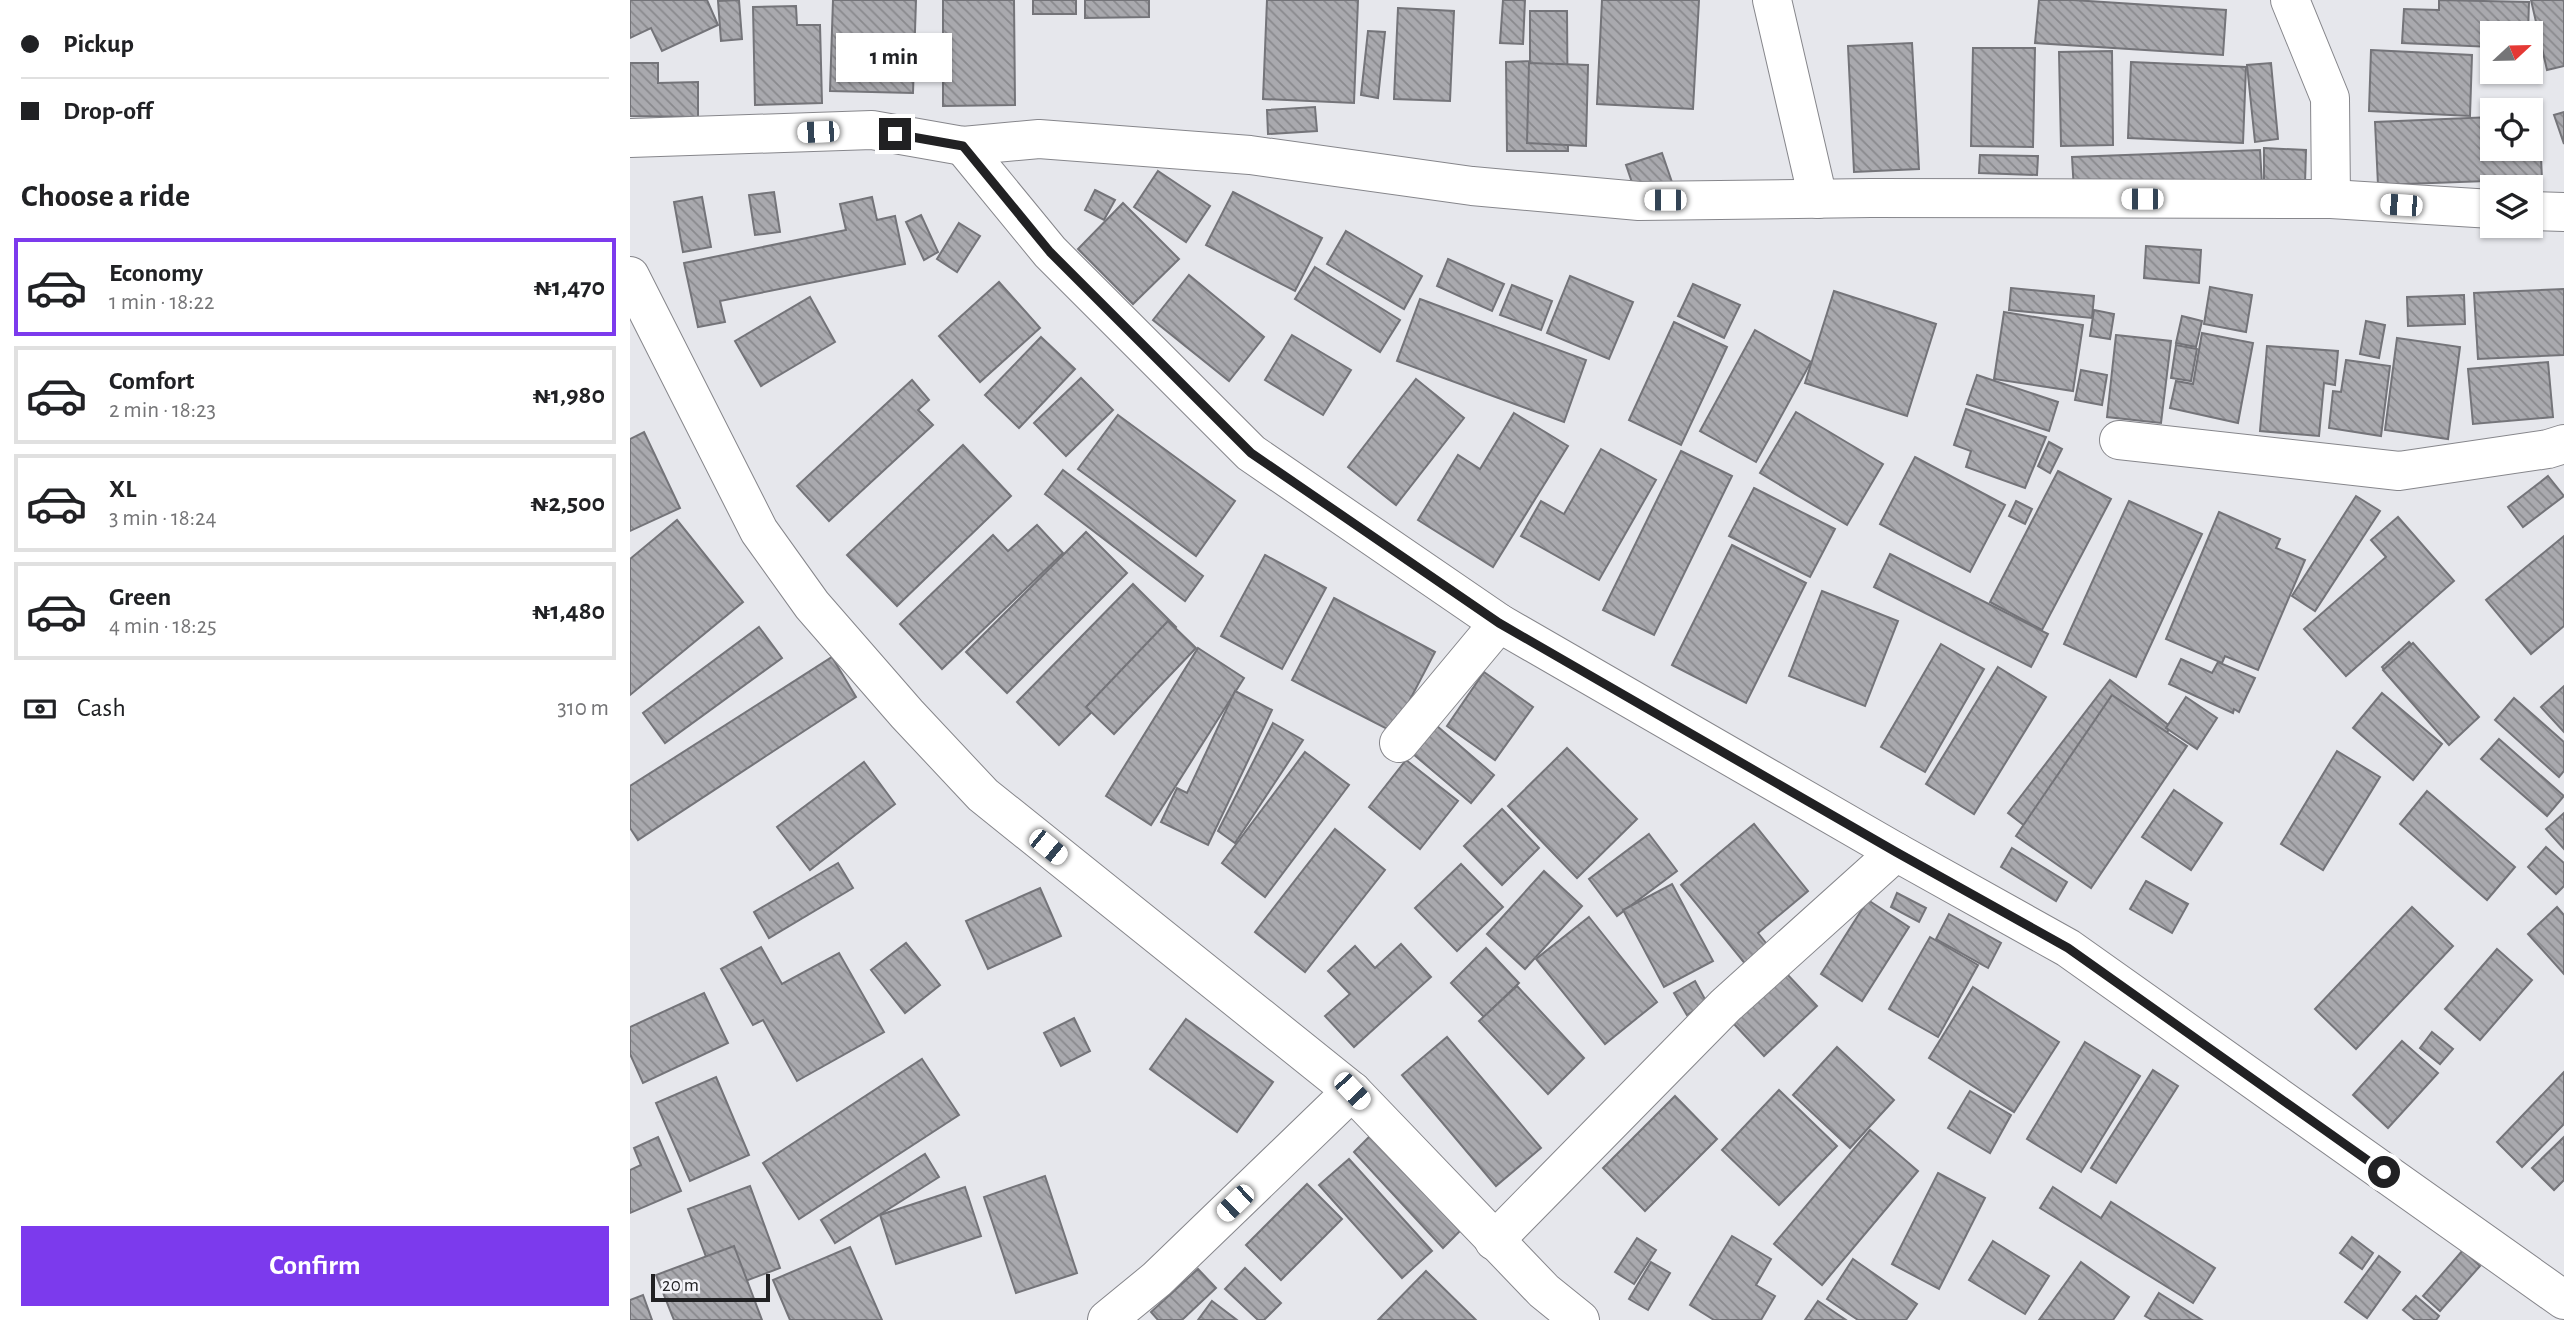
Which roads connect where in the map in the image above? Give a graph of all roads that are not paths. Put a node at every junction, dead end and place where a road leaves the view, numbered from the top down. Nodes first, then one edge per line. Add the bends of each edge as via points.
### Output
1 (1772, 0) edge
2 (2290, 0) edge
3 (630, 138) edge
4 (963, 146) junction
5 (1818, 199) junction
6 (2331, 200) junction
7 (2480, 208) edge
8 (2543, 211) edge
9 (2564, 212) edge
10 (630, 276) edge
11 (2119, 440) dead end
12 (2564, 444) edge
13 (1499, 623) junction
14 (1399, 743) dead end
15 (1896, 852) junction
16 (1352, 1091) junction
17 (1494, 1241) junction
18 (2564, 1300) edge
19 (1107, 1320) edge
20 (1580, 1320) edge

1 - 5 street
2 - 6 street via 2330,98
3 - 4 street via 872,130
4 - 5 street via 1039,139 1250,155 1472,186 1639,201
4 - 13 street via 1050,252 1251,453
5 - 6 street
6 - 7 street
8 - 9 street
10 - 16 street via 758,531 812,605 907,714 983,795
11 - 12 street via 2399,471
13 - 14 street
13 - 15 street
15 - 17 street via 1726,1005
15 - 18 street via 2068,948
16 - 17 street
16 - 19 street via 1157,1279
17 - 20 street via 1544,1292

